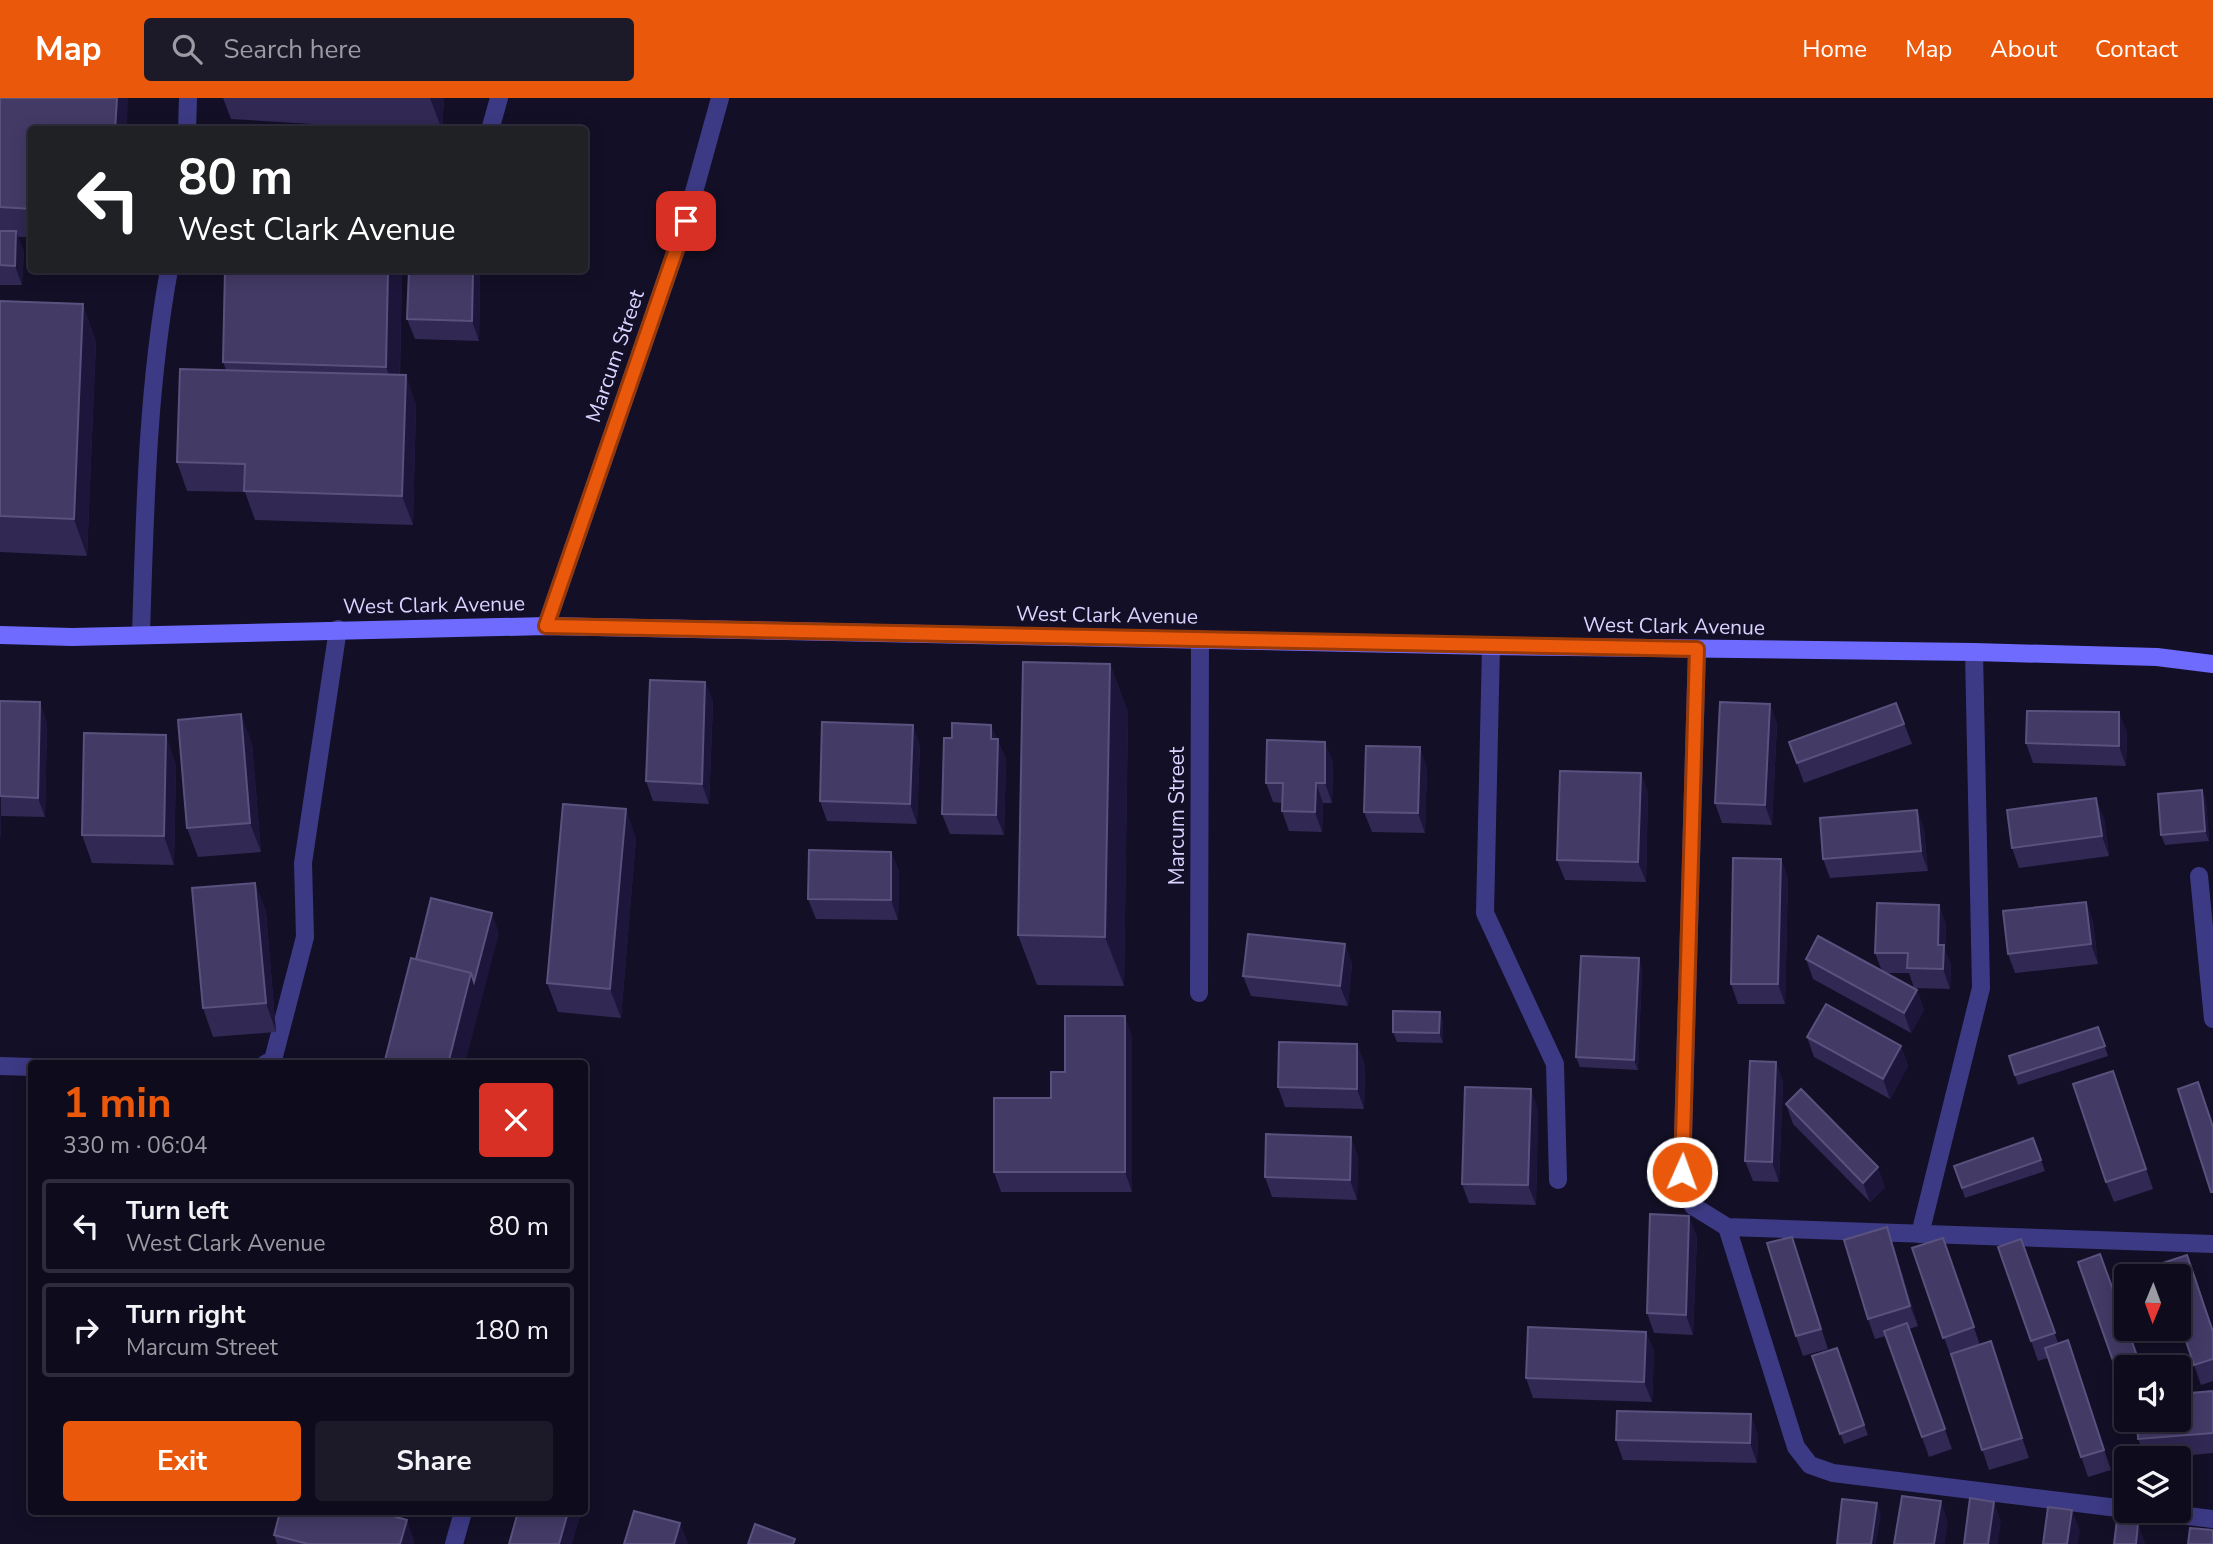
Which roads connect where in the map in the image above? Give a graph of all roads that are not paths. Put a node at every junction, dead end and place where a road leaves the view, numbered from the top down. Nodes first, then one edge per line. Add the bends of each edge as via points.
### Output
1 (188, 98) edge
2 (499, 98) edge
3 (720, 98) edge
4 (187, 126) edge
5 (491, 126) edge
6 (168, 273) edge
7 (546, 626) junction
8 (338, 629) junction
9 (141, 634) junction
10 (0, 635) edge
11 (1200, 640) junction
12 (1491, 646) junction
13 (1697, 649) junction
14 (1974, 652) junction
15 (2213, 664) edge
16 (2199, 876) dead end
17 (1199, 993) dead end
18 (2213, 1019) edge
19 (271, 1060) edge
20 (0, 1066) edge
21 (28, 1067) edge
22 (1558, 1180) dead end
23 (1727, 1227) junction
24 (1920, 1234) junction
25 (2213, 1244) edge
26 (2114, 1508) edge
27 (462, 1515) edge
28 (2191, 1516) edge
29 (2213, 1519) edge
30 (454, 1544) edge

1 - 4 street
2 - 5 street
3 - 7 street, Marcum Street via 686,221
6 - 9 street via 158,330 147,454
7 - 8 main road, West Clark Avenue
7 - 11 main road, West Clark Avenue
8 - 9 main road, West Clark Avenue
8 - 19 street via 303,863 305,937
9 - 10 main road, West Clark Avenue
11 - 12 main road, West Clark Avenue
11 - 17 street, Marcum Street
12 - 13 main road, West Clark Avenue
12 - 22 street via 1485,913 1555,1064
13 - 14 main road, West Clark Avenue
13 - 23 street via 1682,1172 1693,1206
14 - 15 main road, West Clark Avenue via 2157,657
14 - 24 street via 1981,988
16 - 18 street
20 - 21 street
23 - 24 street
23 - 26 street via 1796,1447 1810,1465 1833,1473
24 - 25 street
27 - 30 street
28 - 29 street

